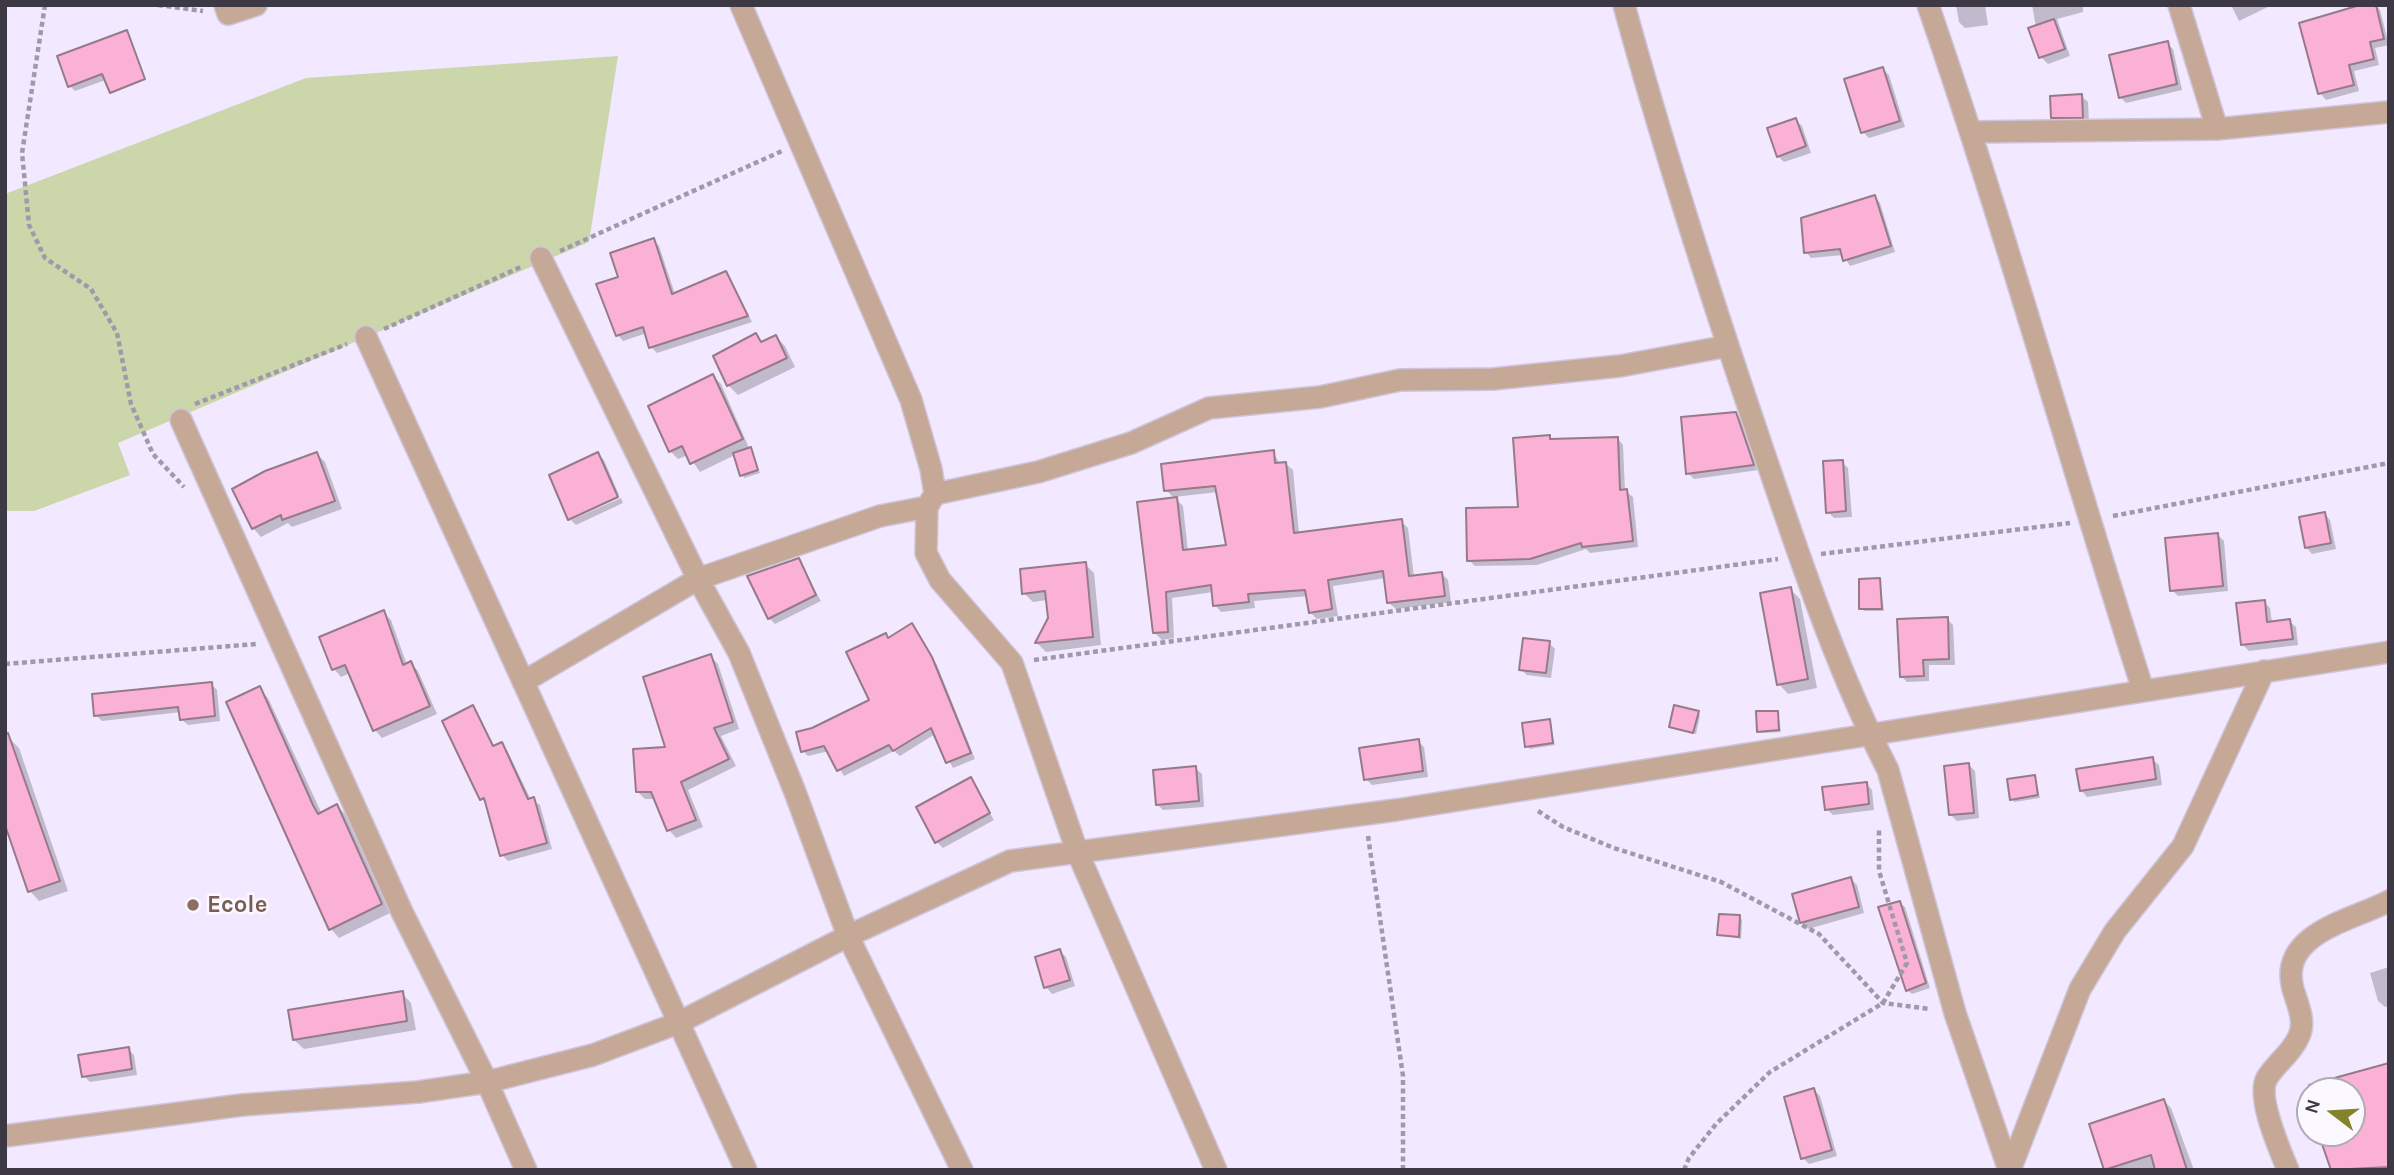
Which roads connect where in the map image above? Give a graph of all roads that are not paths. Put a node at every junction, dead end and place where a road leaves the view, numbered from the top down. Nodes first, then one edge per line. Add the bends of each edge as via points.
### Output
1 (256, 5) edge
2 (741, 5) edge
3 (1624, 5) edge
4 (1928, 5) edge
5 (2179, 5) edge
6 (226, 10) edge
7 (2389, 111) edge
8 (2217, 129) junction
9 (1972, 132) junction
10 (541, 258) road end
11 (366, 337) road end
12 (1728, 346) junction
13 (181, 420) road end
14 (931, 501) junction
15 (698, 579) junction
16 (2389, 652) edge
17 (2264, 671) junction
18 (523, 682) junction
19 (2143, 690) junction
20 (1869, 734) junction
21 (1077, 851) junction
22 (2389, 901) edge
23 (848, 936) junction
24 (678, 1023) junction
25 (488, 1082) junction
26 (5, 1136) edge
27 (526, 1170) edge
28 (746, 1170) edge
29 (962, 1170) edge
30 (1216, 1170) edge
31 (2010, 1170) edge
32 (2288, 1170) edge

1 - 6 street
2 - 14 street via 911,400 931,469
3 - 12 street
4 - 9 street
5 - 8 street
7 - 8 street
8 - 9 street
9 - 19 street
10 - 15 street
11 - 18 street
12 - 14 street via 1620,366 1493,379 1400,380 1320,397 1209,408 1131,443
12 - 20 street via 1800,556
13 - 25 street via 402,912
14 - 15 street
14 - 21 street via 926,553 940,580 1012,663
15 - 18 street
15 - 23 street via 739,653
16 - 17 street
17 - 19 street
17 - 31 street via 2183,846 2115,930 2080,989
18 - 24 street
19 - 20 street
20 - 21 street via 1364,815
20 - 31 street via 1888,770 1955,1013
21 - 23 street via 1010,861
21 - 30 street
22 - 32 street via 2317,932 2297,956 2291,983 2301,1034 2266,1079 2264,1094
23 - 24 street
23 - 29 street
24 - 25 street via 593,1055
24 - 28 street
25 - 26 street via 242,1105
25 - 27 street

